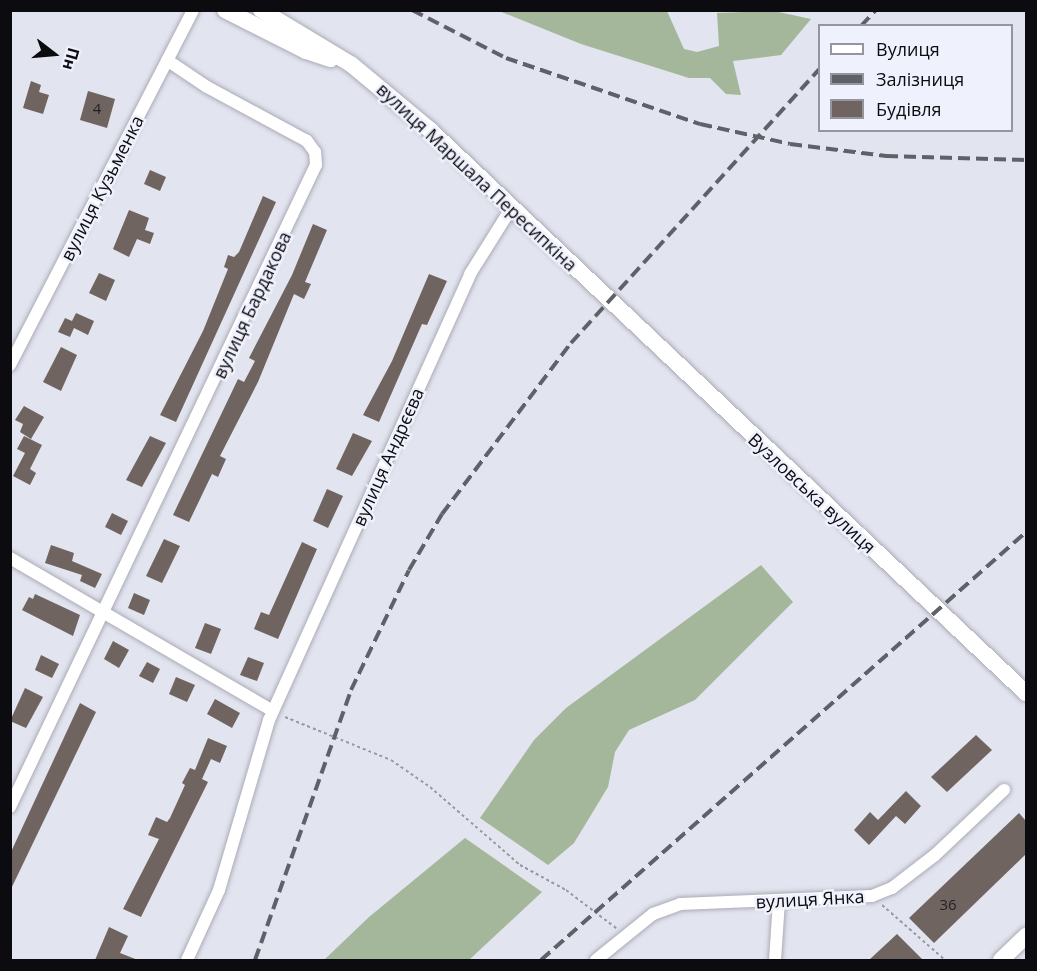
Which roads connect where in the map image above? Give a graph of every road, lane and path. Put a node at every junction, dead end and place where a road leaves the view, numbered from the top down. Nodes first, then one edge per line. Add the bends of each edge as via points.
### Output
1 (193, 10) edge
2 (225, 10) edge
3 (261, 10) edge
4 (167, 60) junction
5 (352, 65) junction
6 (512, 207) junction
7 (601, 290) joint
8 (10, 366) edge
9 (10, 558) edge
10 (105, 614) junction
11 (1024, 690) edge
12 (273, 711) junction
13 (1004, 790) dead end
14 (10, 807) edge
15 (872, 896) junction
16 (779, 902) junction
17 (625, 936) junction
18 (1026, 936) edge
19 (187, 960) edge
20 (596, 960) edge
21 (775, 960) edge
22 (945, 960) edge
23 (1001, 960) edge

1 - 4 street, вулиця Кузьменка
2 - 5 main road, вулиця Маршала Пересипкіна via 306,51
3 - 5 main road, вулиця Маршала Пересипкіна
4 - 8 street, вулиця Кузьменка
4 - 10 street, вулиця Бардакова via 207,87 307,141 315,152 316,165
5 - 6 main road, вулиця Маршала Пересипкіна
6 - 7 main road, вулиця Маршала Пересипкіна
6 - 12 street, вулиця Андрєєва via 470,274
7 - 11 main road, Вузловська вулиця
9 - 10 street
10 - 12 street
10 - 14 street, вулиця Бардакова
12 - 17 path via 391,760 430,787 520,865 566,890
12 - 19 street, вулиця Андрєєва via 219,890
13 - 15 street, вулиця Янка via 935,855 892,888
15 - 16 street, вулиця Янка
15 - 22 path
16 - 17 street, вулиця Янка via 680,904 653,914
16 - 21 street
17 - 20 street, вулиця Янка
18 - 23 main road

